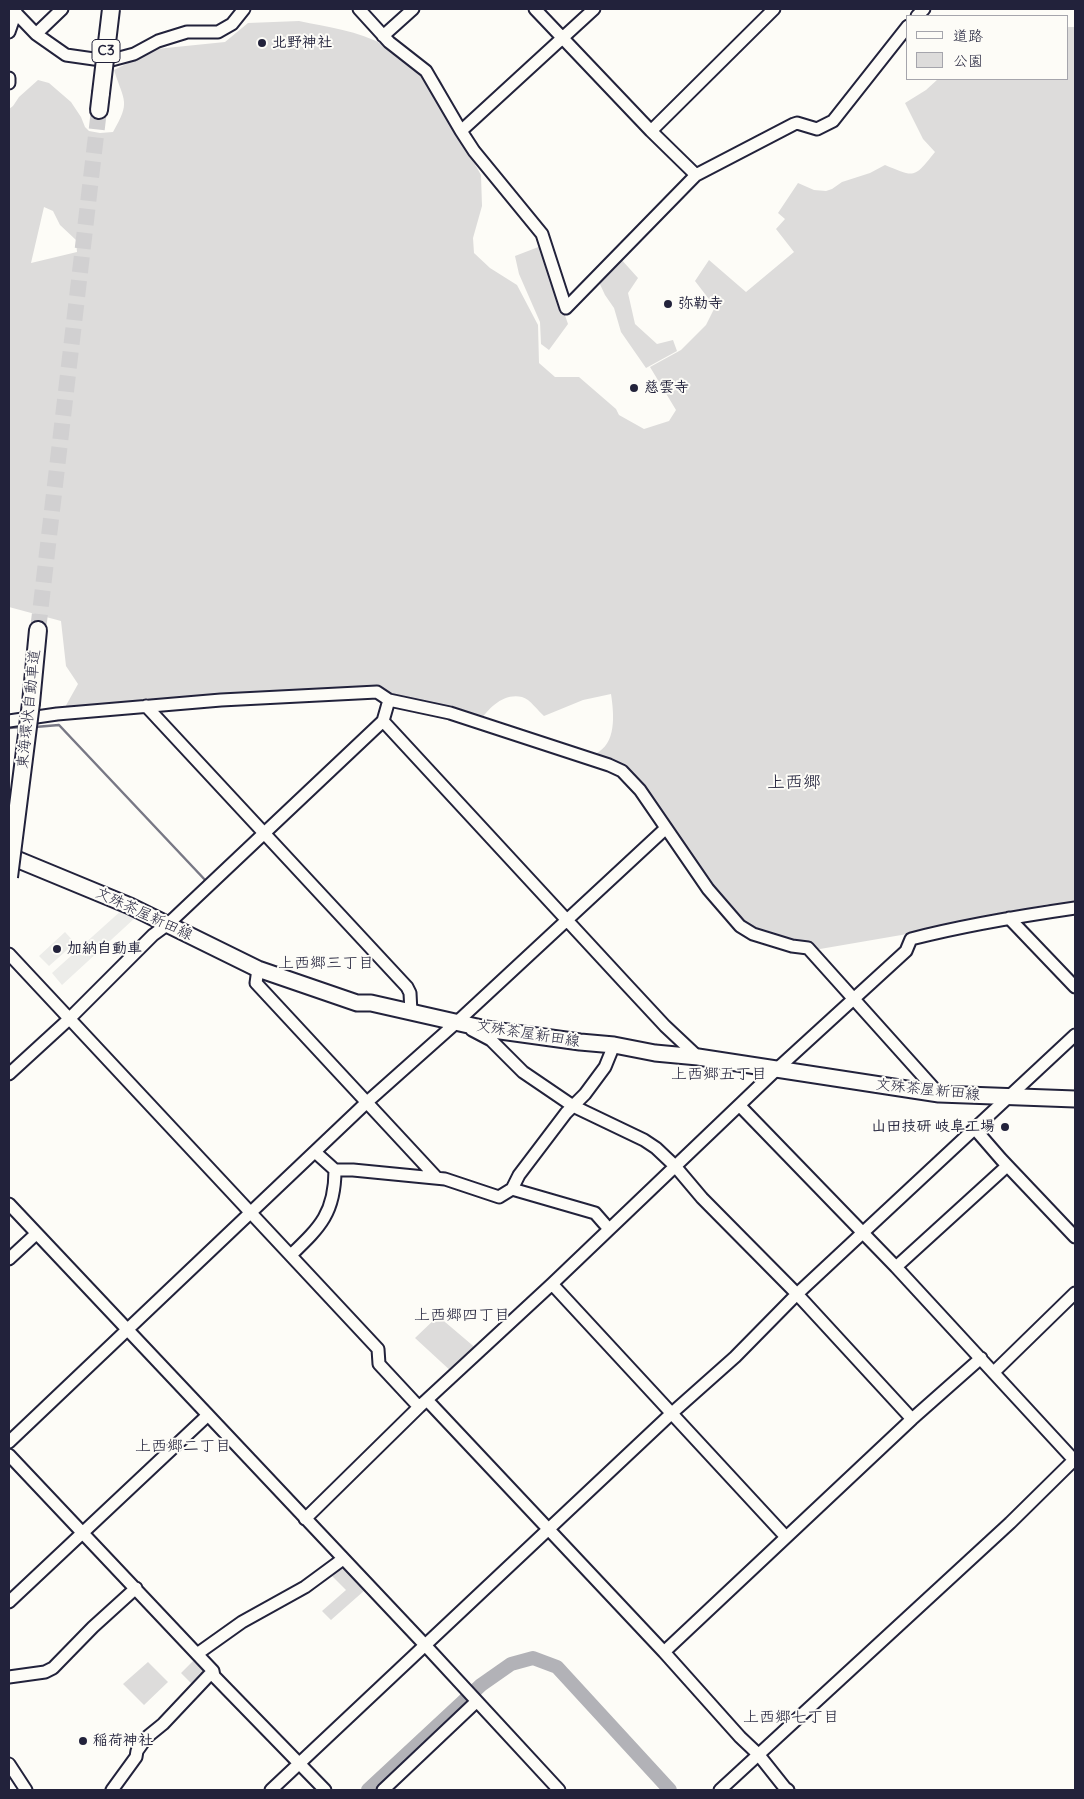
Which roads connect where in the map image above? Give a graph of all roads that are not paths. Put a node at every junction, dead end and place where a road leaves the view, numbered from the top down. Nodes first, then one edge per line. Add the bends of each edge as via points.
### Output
1 (62, 9) edge
2 (111, 9) edge
3 (244, 9) edge
4 (359, 9) edge
5 (413, 9) edge
6 (535, 9) edge
7 (594, 9) edge
8 (774, 9) edge
9 (14, 10) edge
10 (906, 28) edge
11 (9, 32) edge
12 (36, 34) junction
13 (383, 36) junction
14 (563, 38) junction
15 (9, 78) edge
16 (9, 83) edge
17 (99, 110) tunnel mouth
18 (461, 131) junction
19 (651, 131) junction
20 (696, 175) junction
21 (38, 630) tunnel mouth
22 (389, 700) junction
23 (146, 706) junction
24 (9, 721) edge
25 (383, 721) junction
26 (666, 829) junction
27 (264, 833) junction
28 (9, 856) edge
29 (9, 877) edge
30 (1075, 908) edge
31 (1009, 918) junction
32 (566, 920) junction
33 (168, 924) junction
34 (9, 954) edge
35 (258, 969) junction
36 (1075, 987) edge
37 (853, 999) junction
38 (411, 1012) junction
39 (68, 1020) junction
40 (457, 1022) junction
41 (1075, 1036) edge
42 (614, 1045) junction
43 (698, 1057) junction
44 (777, 1068) junction
45 (9, 1074) edge
46 (939, 1094) junction
47 (1009, 1097) junction
48 (1074, 1100) edge
49 (366, 1103) junction
50 (574, 1106) junction
51 (740, 1106) junction
52 (975, 1129) junction
53 (315, 1152) junction
54 (676, 1166) junction
55 (1007, 1166) junction
56 (334, 1170) junction
57 (438, 1178) junction
58 (512, 1189) junction
59 (9, 1204) edge
60 (250, 1212) junction
61 (609, 1228) junction
62 (36, 1234) junction
63 (863, 1234) junction
64 (1075, 1237) edge
65 (291, 1255) junction
66 (9, 1259) edge
67 (896, 1267) junction
68 (552, 1284) junction
69 (1075, 1293) edge
70 (797, 1294) junction
71 (128, 1329) junction
72 (981, 1358) junction
73 (994, 1372) junction
74 (423, 1404) junction
75 (672, 1413) junction
76 (208, 1415) junction
77 (912, 1419) junction
78 (9, 1442) edge
79 (9, 1455) edge
80 (1075, 1459) edge
81 (305, 1519) junction
82 (549, 1529) junction
83 (83, 1533) junction
84 (786, 1537) junction
85 (343, 1559) junction
86 (136, 1588) junction
87 (9, 1602) edge
88 (426, 1646) junction
89 (664, 1652) junction
90 (197, 1654) junction
91 (213, 1671) junction
92 (9, 1678) edge
93 (472, 1698) junction
94 (758, 1754) junction
95 (9, 1764) edge
96 (299, 1764) junction
97 (555, 1789) edge
98 (26, 1790) edge
99 (112, 1790) edge
100 (271, 1790) edge
101 (324, 1790) edge
102 (383, 1790) edge
103 (720, 1790) edge
104 (788, 1790) edge

1 - 12 street
2 - 17 highway, C3, bridge
3 - 12 street via 232,24 218,32 188,32 108,61 66,55
4 - 13 street
5 - 13 street
6 - 14 street
7 - 14 street
8 - 19 street
9 - 11 street
9 - 12 street
10 - 20 street via 832,120 817,129 794,124
13 - 18 street via 426,71
14 - 18 street
14 - 19 street
15 - 16 street
18 - 20 street via 542,234 566,308
19 - 20 street
21 - 29 highway, 東海環状自動車道, bridge
22 - 23 street via 377,692 369,692
22 - 25 street
22 - 26 street via 450,713 622,771 640,790
23 - 24 street
23 - 27 street
25 - 27 street
25 - 32 street
26 - 32 street
26 - 37 street via 708,889 740,926 753,934 808,948
27 - 33 street
27 - 38 street via 408,987
28 - 33 main road, 文殊茶屋新田線
30 - 31 street
31 - 36 street
31 - 37 street via 911,939 906,951
32 - 40 street
32 - 43 street
33 - 35 main road, 文殊茶屋新田線
33 - 39 street
34 - 39 street
35 - 38 main road, 文殊茶屋新田線 via 356,1003
35 - 49 street via 256,983
37 - 44 street
37 - 46 street
38 - 40 main road, 文殊茶屋新田線
39 - 45 street
39 - 60 street
40 - 42 main road, 文殊茶屋新田線
40 - 49 street
40 - 50 street via 491,1040 524,1072
41 - 47 street
42 - 43 main road, 文殊茶屋新田線
42 - 50 street via 605,1066
43 - 44 main road, 文殊茶屋新田線
44 - 46 main road, 文殊茶屋新田線
44 - 51 street
46 - 47 main road, 文殊茶屋新田線
47 - 48 main road, 文殊茶屋新田線
47 - 52 street
49 - 53 street
49 - 57 street
50 - 54 street via 644,1140
50 - 58 street via 519,1175
51 - 54 street
51 - 63 street
52 - 55 street
52 - 63 street
53 - 56 street
53 - 60 street
54 - 61 street
54 - 70 street via 702,1198
55 - 64 street
55 - 67 street
56 - 57 street
56 - 65 street via 335,1185 329,1211
57 - 58 street via 499,1197
58 - 61 street via 595,1212
59 - 62 street
60 - 65 street
60 - 71 street
61 - 68 street
62 - 66 street
62 - 71 street
63 - 67 street
63 - 70 street
65 - 74 street via 378,1349 379,1364
67 - 72 street
68 - 74 street
68 - 75 street
69 - 73 street
70 - 75 street via 735,1357
70 - 77 street
71 - 76 street
71 - 78 street
72 - 73 street
72 - 77 street
73 - 80 street
74 - 81 street
74 - 82 street
75 - 82 street
75 - 84 street
76 - 81 street
76 - 83 street
77 - 84 street
79 - 83 street
80 - 94 street via 1010,1523
81 - 85 street
82 - 88 street
82 - 89 street
83 - 86 street
83 - 87 street
84 - 89 street
85 - 88 street
85 - 90 street
86 - 90 street
86 - 92 street via 53,1668
88 - 93 street
88 - 96 street
89 - 94 street
90 - 91 street
91 - 96 street via 214,1676
91 - 99 street via 147,1737
93 - 97 street
93 - 102 street
94 - 103 street
94 - 104 street
95 - 98 street
96 - 100 street
96 - 101 street

